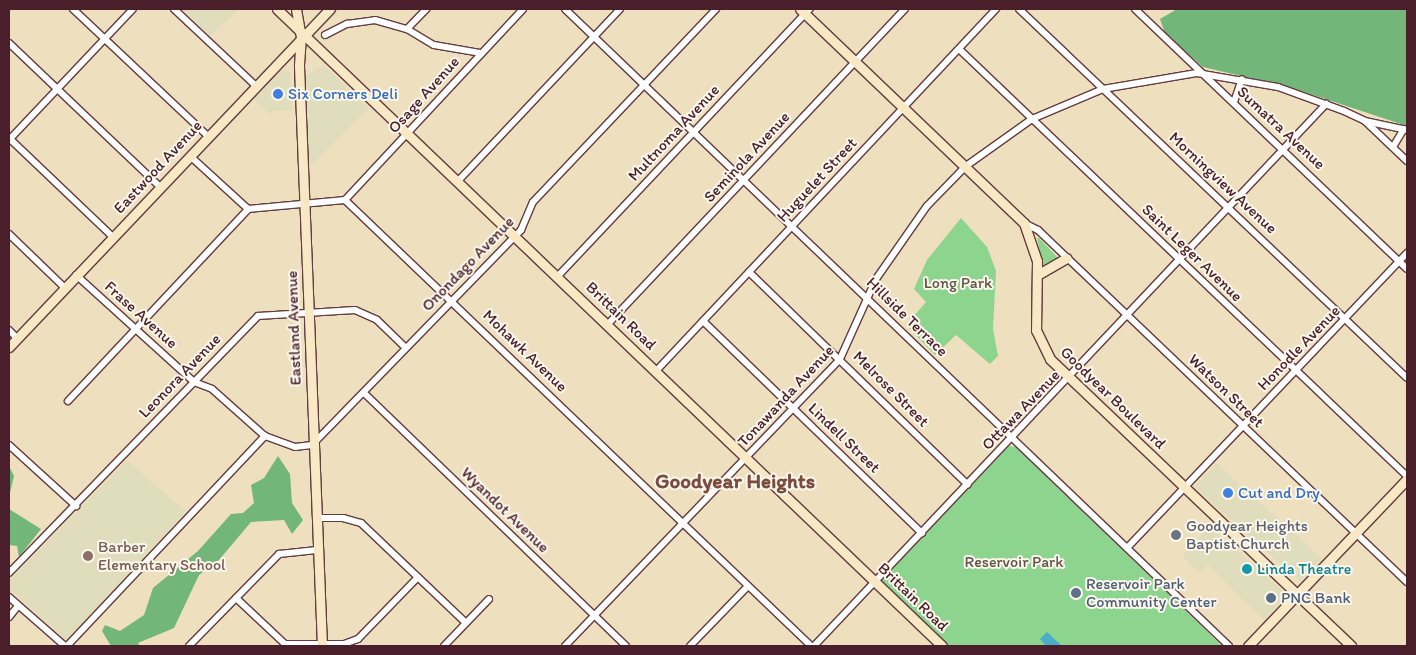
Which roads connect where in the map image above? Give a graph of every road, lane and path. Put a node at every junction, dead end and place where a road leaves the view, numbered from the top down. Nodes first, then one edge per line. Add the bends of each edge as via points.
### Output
1 (73, 9) edge
2 (133, 9) edge
3 (174, 9) edge
4 (277, 9) edge
5 (296, 9) edge
6 (330, 9) edge
7 (426, 9) edge
8 (523, 9) edge
9 (565, 9) edge
10 (620, 9) edge
11 (716, 9) edge
12 (905, 9) edge
13 (996, 9) edge
14 (1019, 9) edge
15 (1135, 9) edge
16 (806, 10) edge
17 (406, 29) junction
18 (301, 36) junction
19 (324, 36) dead end
20 (594, 36) junction
21 (106, 39) junction
22 (9, 43) edge
23 (959, 49) junction
24 (481, 53) junction
25 (856, 62) junction
26 (1197, 73) junction
27 (1242, 79) junction
28 (644, 84) junction
29 (256, 86) junction
30 (57, 89) junction
31 (1103, 89) junction
32 (1234, 102) junction
33 (1326, 104) junction
34 (904, 108) junction
35 (1032, 119) junction
36 (1365, 121) junction
37 (1406, 129) edge
38 (694, 132) junction
39 (408, 134) junction
40 (208, 136) junction
41 (9, 139) edge
42 (1393, 147) junction
43 (1285, 152) junction
44 (190, 156) junction
45 (1407, 161) edge
46 (966, 166) junction
47 (744, 180) junction
48 (458, 182) junction
49 (160, 187) junction
50 (345, 200) junction
51 (305, 202) junction
52 (248, 209) junction
53 (1231, 209) junction
54 (1024, 223) junction
55 (793, 226) junction
56 (9, 234) edge
57 (515, 236) junction
58 (113, 237) junction
59 (1407, 254) edge
60 (1067, 258) junction
61 (1181, 261) junction
62 (1400, 261) junction
63 (1407, 269) edge
64 (749, 272) junction
65 (1037, 274) junction
66 (76, 275) junction
67 (558, 276) junction
68 (65, 288) junction
69 (868, 298) junction
70 (453, 301) junction
71 (308, 312) junction
72 (1129, 317) junction
73 (1345, 319) junction
74 (703, 322) junction
75 (608, 324) junction
76 (136, 329) junction
77 (9, 330) edge
78 (17, 338) junction
79 (9, 347) edge
80 (406, 348) junction
81 (840, 359) junction
82 (656, 370) junction
83 (1296, 371) junction
84 (1407, 378) edge
85 (1070, 379) junction
86 (194, 382) junction
87 (364, 393) junction
88 (68, 401) dead end
89 (794, 409) junction
90 (1243, 426) junction
91 (266, 436) junction
92 (1013, 438) junction
93 (9, 445) edge
94 (312, 445) junction
95 (747, 458) junction
96 (1407, 477) edge
97 (968, 485) junction
98 (1184, 488) junction
99 (76, 506) junction
100 (317, 518) junction
101 (684, 523) junction
102 (922, 533) junction
103 (1356, 533) junction
104 (1127, 548) junction
105 (317, 550) junction
106 (9, 572) edge
107 (418, 577) junction
108 (1407, 582) edge
109 (876, 583) junction
110 (748, 586) junction
111 (1297, 594) junction
112 (9, 597) edge
113 (236, 598) junction
114 (489, 599) dead end
115 (18, 606) junction
116 (595, 616) junction
117 (9, 617) edge
118 (466, 623) junction
119 (66, 646) edge
120 (190, 646) edge
121 (322, 646) edge
122 (444, 646) edge
123 (565, 646) edge
124 (626, 646) edge
125 (690, 646) edge
126 (813, 646) edge
127 (941, 646) edge
128 (1229, 646) edge
129 (1248, 646) edge
130 (1351, 646) edge

1 - 21 street
2 - 21 street
3 - 29 street
4 - 18 street, Brittain Road
5 - 18 street, Eastland Avenue
6 - 18 street, Eastwood Avenue
7 - 17 street
8 - 24 street, Osage Avenue
9 - 20 street, Hillside Terrace
10 - 20 street
11 - 28 street, Onondago Avenue
12 - 25 street, Seminola Avenue
13 - 23 street, Huguelet Street
14 - 31 street, Morningview Avenue
15 - 26 street, Sumatra Avenue
16 - 25 street, Goodyear Boulevard
16 - 38 street, Multnoma Avenue
17 - 19 street via 365,20
17 - 24 street via 434,45
18 - 29 street, Eastwood Avenue
18 - 39 street, Brittain Road
18 - 51 street, Eastland Avenue
20 - 28 street, Hillside Terrace
20 - 48 street
21 - 30 street
21 - 40 street
22 - 30 street
23 - 34 street, Huguelet Street
23 - 35 street, Saint Leger Avenue
24 - 39 street, Osage Avenue
25 - 34 street, Goodyear Boulevard
25 - 47 street, Seminola Avenue
26 - 27 street, Tonawanda Avenue
26 - 31 street, Tonawanda Avenue
26 - 32 street, Sumatra Avenue
27 - 32 street
27 - 33 street, Tonawanda Avenue
28 - 38 street, Hillside Terrace
28 - 57 street, Onondago Avenue via 533,202
29 - 40 street, Eastwood Avenue
30 - 41 street
30 - 49 street
31 - 35 street, Tonawanda Avenue
31 - 53 street, Morningview Avenue
32 - 43 street, Sumatra Avenue
33 - 36 street, Tonawanda Avenue
33 - 43 street, Ottawa Avenue
34 - 46 street, Goodyear Boulevard
34 - 55 street, Huguelet Street
35 - 46 street, Tonawanda Avenue
35 - 61 street, Saint Leger Avenue
36 - 37 street
36 - 42 street, Tonawanda Avenue
37 - 42 street
38 - 47 street, Hillside Terrace
38 - 67 street, Multnoma Avenue
39 - 48 street, Brittain Road
39 - 50 street, Osage Avenue
40 - 44 street, Eastwood Avenue
41 - 58 street
42 - 45 street, Tonawanda Avenue
43 - 53 street, Ottawa Avenue
43 - 62 street, Sumatra Avenue
44 - 49 street, Eastwood Avenue
44 - 52 street
46 - 54 street, Goodyear Boulevard
46 - 69 street, Tonawanda Avenue via 916,220
47 - 55 street, Hillside Terrace
47 - 75 street, Seminola Avenue
48 - 57 street, Brittain Road
49 - 58 street, Eastwood Avenue
50 - 51 street
50 - 70 street, Mohawk Avenue
51 - 52 street
51 - 71 street, Eastland Avenue
52 - 76 street
53 - 61 street, Ottawa Avenue
53 - 73 street, Morningview Avenue
54 - 60 street, Watson Street
54 - 65 street, Goodyear Boulevard via 1035,250
55 - 64 street, Huguelet Street
55 - 69 street, Hillside Terrace
56 - 68 street
57 - 67 street, Brittain Road
57 - 70 street, Onondago Avenue
58 - 66 street, Eastwood Avenue
59 - 62 street, Honodle Avenue
60 - 65 street
60 - 72 street, Watson Street
61 - 72 street, Ottawa Avenue
61 - 83 street, Saint Leger Avenue
62 - 63 street, Sumatra Avenue
62 - 73 street, Honodle Avenue
64 - 74 street, Huguelet Street
64 - 81 street, Melrose Street
65 - 85 street, Goodyear Boulevard via 1036,330 1050,359
66 - 68 street, Eastwood Avenue
66 - 76 street, Frase Avenue
67 - 75 street, Brittain Road
68 - 78 street, Eastwood Avenue
69 - 81 street, Tonawanda Avenue
69 - 92 street, Hillside Terrace
70 - 80 street, Onondago Avenue
70 - 101 street, Mohawk Avenue
71 - 80 street, Leonora Avenue via 361,312 377,320
71 - 86 street, Leonora Avenue via 258,316
71 - 94 street, Eastland Avenue
72 - 85 street, Ottawa Avenue
72 - 90 street, Watson Street
73 - 83 street, Honodle Avenue
73 - 84 street, Morningview Avenue
74 - 82 street, Huguelet Street
74 - 89 street, Lindell Street
75 - 82 street, Brittain Road
76 - 86 street, Frase Avenue
76 - 88 street
77 - 78 street
78 - 79 street, Eastwood Avenue
80 - 87 street, Onondago Avenue
81 - 89 street, Tonawanda Avenue
81 - 97 street, Melrose Street
82 - 95 street, Brittain Road
83 - 90 street, Honodle Avenue
83 - 96 street, Saint Leger Avenue
85 - 92 street, Ottawa Avenue
85 - 98 street, Goodyear Boulevard
86 - 91 street, Frase Avenue via 212,388
86 - 99 street, Leonora Avenue
87 - 94 street, Onondago Avenue
87 - 116 street, Wyandot Avenue
89 - 95 street, Tonawanda Avenue
89 - 102 street, Lindell Street
90 - 98 street, Honodle Avenue
90 - 103 street, Watson Street
91 - 94 street, Frase Avenue via 295,447
91 - 119 street
92 - 97 street, Ottawa Avenue
92 - 104 street, Hillside Terrace
93 - 99 street
94 - 100 street, Eastland Avenue
95 - 101 street, Tonawanda Avenue
95 - 109 street, Brittain Road
96 - 103 street
97 - 102 street, Ottawa Avenue
98 - 104 street, Honodle Avenue
98 - 111 street, Goodyear Boulevard
99 - 106 street, Leonora Avenue
100 - 105 street, Eastland Avenue
100 - 107 street via 342,518 361,523
101 - 110 street, Mohawk Avenue
101 - 116 street, Tonawanda Avenue
102 - 109 street, Ottawa Avenue
103 - 108 street, Watson Street
103 - 111 street
104 - 128 street, Hillside Terrace
105 - 113 street via 279,554
105 - 121 street, Eastland Avenue
107 - 118 street
107 - 121 street via 358,639
109 - 126 street, Ottawa Avenue
109 - 127 street, Brittain Road
110 - 125 street
110 - 126 street, Mohawk Avenue
111 - 129 street
111 - 130 street, Goodyear Boulevard
112 - 115 street
113 - 120 street
113 - 121 street via 285,644
114 - 118 street
115 - 117 street
115 - 119 street
116 - 123 street, Tonawanda Avenue
116 - 124 street, Wyandot Avenue
118 - 122 street

